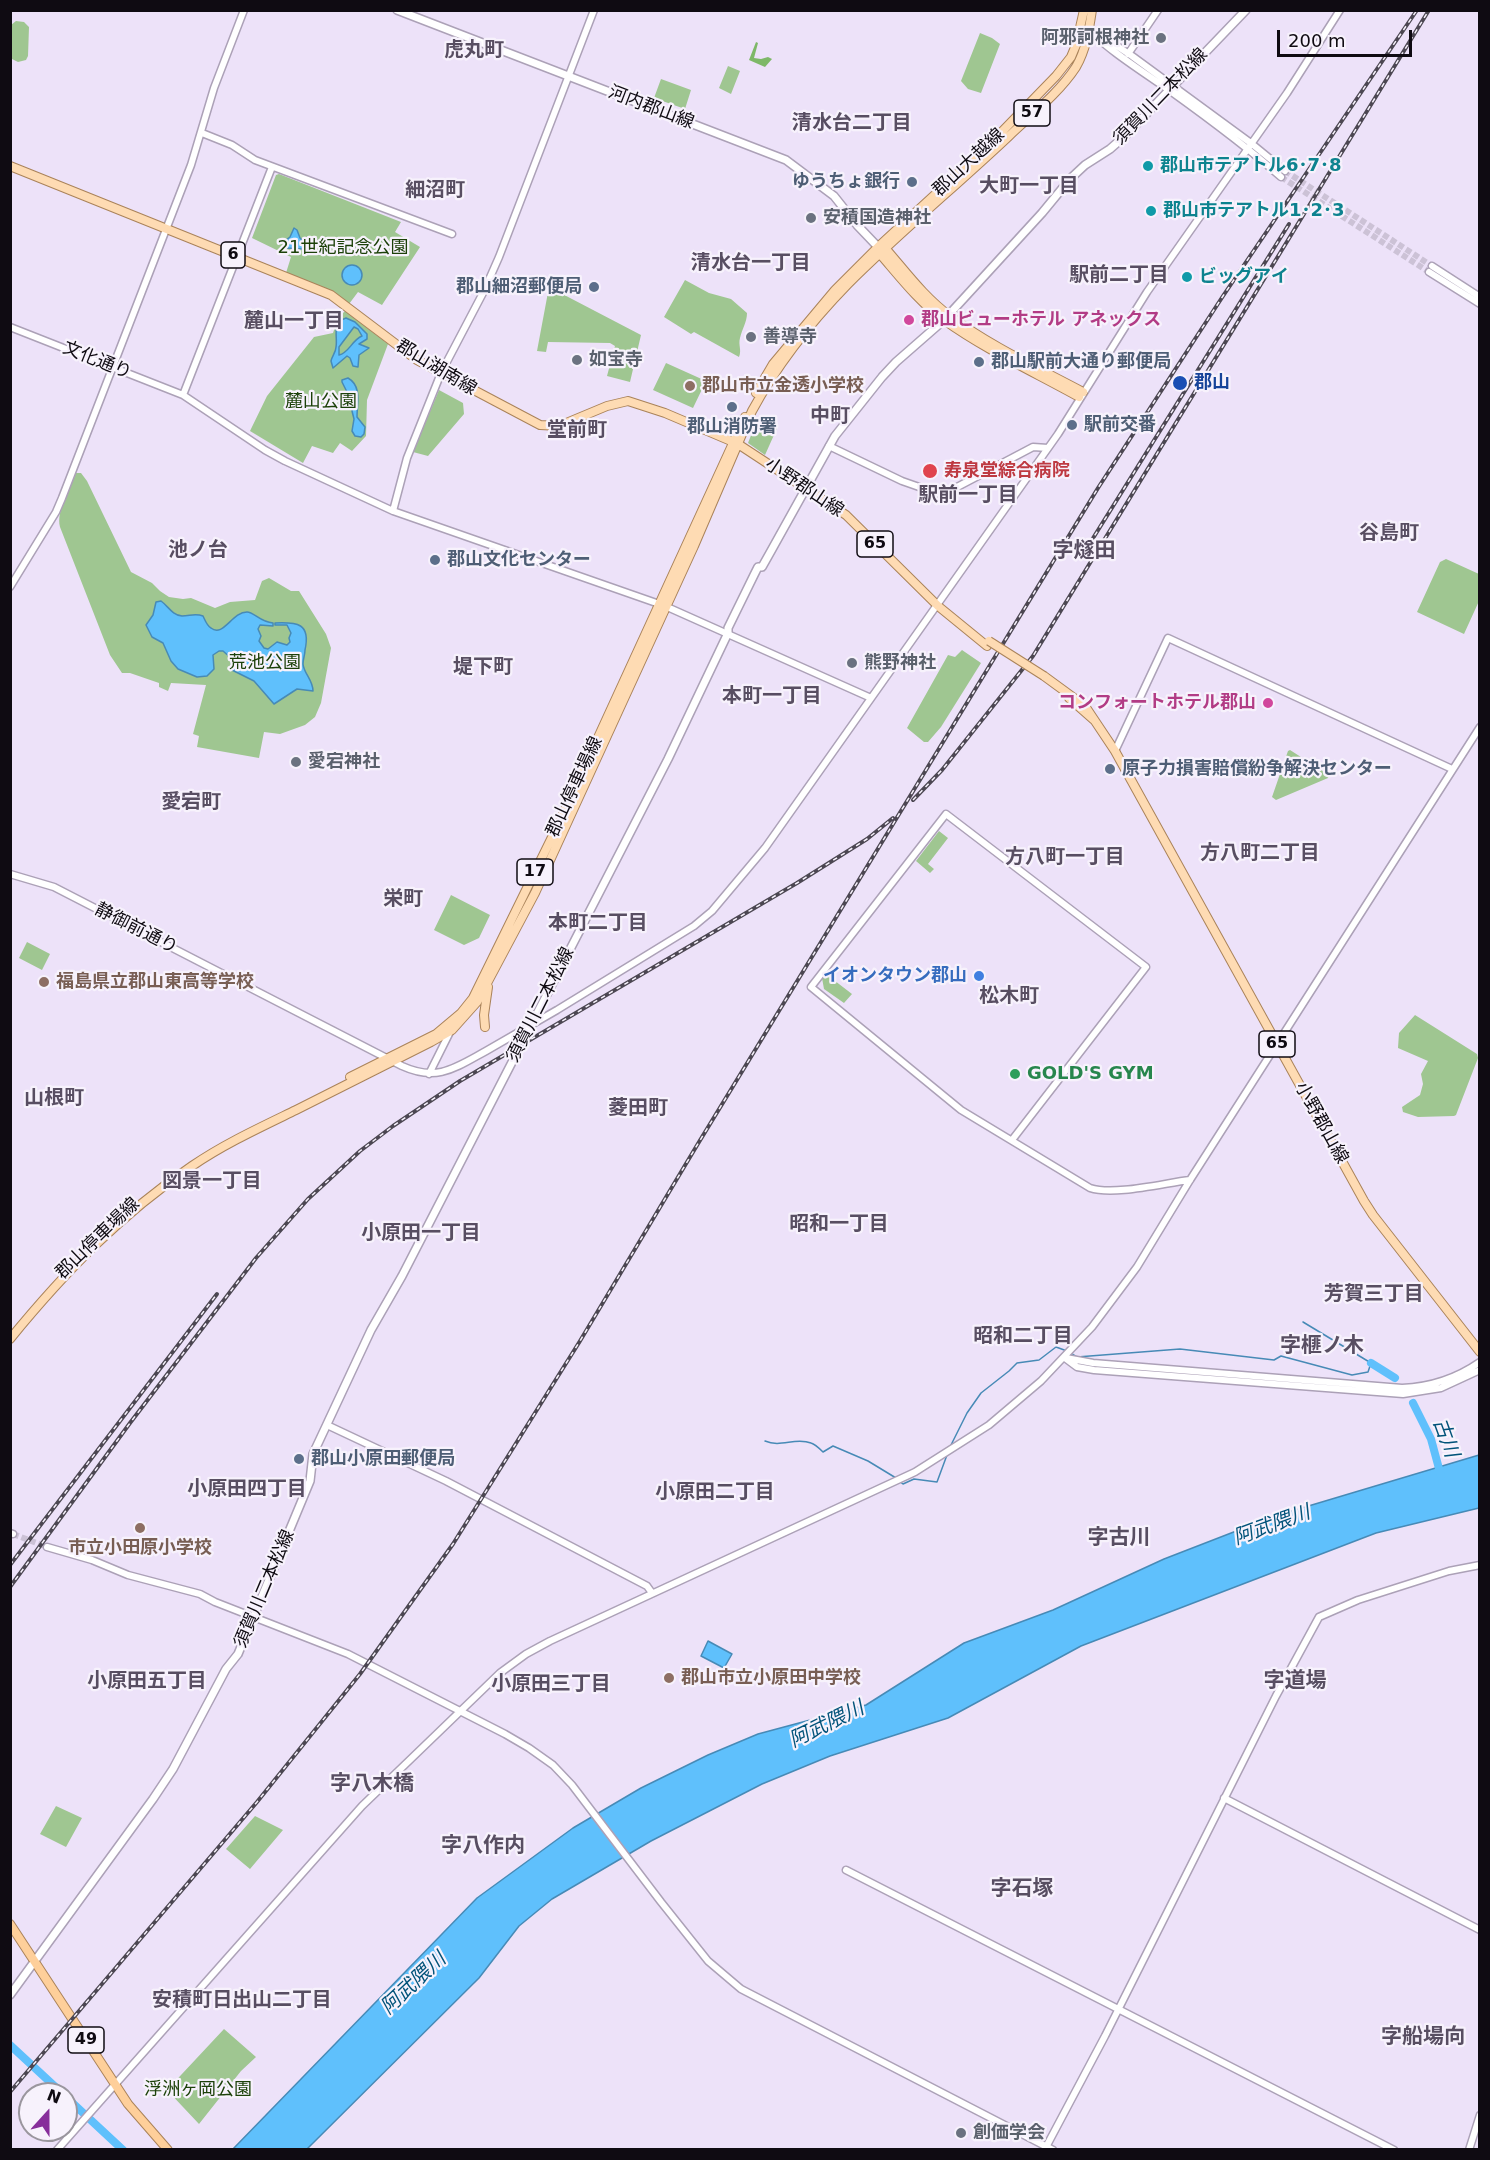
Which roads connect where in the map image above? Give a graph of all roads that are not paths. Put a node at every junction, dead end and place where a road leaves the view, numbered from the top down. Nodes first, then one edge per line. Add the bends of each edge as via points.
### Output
1 (244, 10) edge
2 (397, 10) edge
3 (594, 10) edge
4 (1084, 10) edge
5 (1092, 10) edge
6 (1158, 10) edge
7 (1246, 10) edge
8 (1340, 10) edge
9 (1083, 21) junction
10 (1089, 28) junction
11 (1128, 54) junction
12 (568, 76) junction
13 (1171, 88) junction
14 (202, 133) junction
15 (1250, 146) junction
16 (10, 166) edge
17 (272, 167) junction
18 (1283, 174) tunnel mouth
19 (166, 229) junction
20 (452, 234) dead end
21 (881, 250) junction
22 (237, 257) junction
23 (1479, 297) edge
24 (1479, 303) edge
25 (946, 317) junction
26 (10, 327) edge
27 (112, 367) junction
28 (441, 373) junction
29 (183, 395) junction
30 (1081, 395) junction
31 (736, 443) junction
32 (829, 446) junction
33 (1048, 448) junction
34 (807, 488) junction
35 (393, 511) junction
36 (10, 587) edge
37 (662, 604) junction
38 (938, 606) junction
39 (728, 633) junction
40 (871, 698) junction
41 (1479, 727) edge
42 (1115, 751) junction
43 (1452, 769) junction
44 (10, 874) edge
45 (489, 983) junction
46 (531, 1025) junction
47 (485, 1027) dead end
48 (452, 1030) junction
49 (1278, 1045) junction
50 (390, 1060) junction
51 (429, 1074) junction
52 (1012, 1140) junction
53 (1190, 1180) junction
54 (10, 1333) edge
55 (10, 1339) edge
56 (1479, 1352) edge
57 (1065, 1358) junction
58 (1479, 1362) edge
59 (1479, 1370) edge
60 (327, 1425) junction
61 (47, 1547) tunnel mouth
62 (1479, 1564) edge
63 (652, 1593) junction
64 (254, 1617) junction
65 (461, 1711) junction
66 (1224, 1798) junction
67 (846, 1869) dead end
68 (10, 1924) edge
69 (1479, 1930) edge
70 (35, 1961) junction
71 (10, 1995) edge
72 (1117, 2008) junction
73 (115, 2085) junction
74 (1479, 2115) edge
75 (1049, 2148) edge
76 (57, 2150) edge
77 (168, 2150) edge
78 (1394, 2150) edge
79 (1469, 2150) edge

1 - 14 street via 214,88
2 - 12 main road, 河内郡山線
3 - 12 street
4 - 9 main road, 郡山大越線 / 57
5 - 10 main road, 郡山大越線 / 57
6 - 11 street
7 - 13 main road, 須賀川二本松線
8 - 15 street
9 - 10 street
9 - 21 main road, 郡山大越線 / 57 via 1071,57 1056,76
10 - 11 street
10 - 13 street via 1094,36
10 - 21 main road, 郡山大越線 / 57 via 1079,61 1056,90
11 - 13 street
12 - 21 main road, 河内郡山線 via 786,159 834,196
12 - 28 street via 499,256
13 - 15 street
13 - 25 main road, 須賀川二本松線 via 1110,149 1071,179
14 - 17 street
14 - 19 street
15 - 18 street
15 - 30 street via 1147,292
16 - 19 main road, 郡山湖南線 / 6
17 - 20 street
17 - 22 street
19 - 22 main road, 郡山湖南線 / 6
19 - 27 street
21 - 25 main road
21 - 31 main road, 郡山停車場線 / 17 via 816,310 773,364
22 - 28 main road, 郡山湖南線 / 6 via 335,297 406,352
22 - 29 street
23 - 24 street via 1430,269
25 - 30 main road
25 - 32 main road, 須賀川二本松線 via 890,368
26 - 27 street, 文化通り
27 - 29 street, 文化通り
27 - 36 street via 56,513
28 - 31 main road, 郡山湖南線 / 6 via 540,425 559,426 603,407 628,402
28 - 35 street via 407,458
29 - 35 street, 文化通り via 285,462
30 - 33 street
31 - 34 main road, 小野郡山線 / 65
31 - 37 main road, 郡山停車場線 / 17
32 - 33 street via 902,481 942,495 1033,447
32 - 34 main road, 須賀川二本松線
33 - 38 street
34 - 38 main road, 小野郡山線 / 65 via 855,524
34 - 39 main road, 須賀川二本松線 via 762,567 758,567
35 - 37 street, 文化通り
37 - 39 street, 文化通り
37 - 45 main road, 郡山停車場線 / 17 via 535,893
37 - 50 main road, 郡山停車場線 / 17 via 472,998 436,1034
38 - 40 street
38 - 42 main road, 小野郡山線 / 65, bridge via 988,644 1079,700
39 - 40 street, 文化通り
39 - 46 main road, 須賀川二本松線
40 - 46 street via 765,848 712,911 681,935
41 - 43 street
42 - 43 street via 1168,638
42 - 49 main road, 小野郡山線 / 65
43 - 49 street
44 - 50 street, 静御前通り via 64,892
45 - 47 main road
45 - 48 main road, 郡山停車場線 / 17
46 - 51 street via 453,1069
46 - 60 main road, 須賀川二本松線 via 382,1310
48 - 50 main road, 郡山停車場線 / 17
48 - 51 street
49 - 53 street
49 - 56 main road, 小野郡山線 / 65 via 1373,1215
50 - 51 street, 静御前通り
50 - 54 main road, 郡山停車場線 / 17 via 222,1142 164,1181 84,1249
50 - 55 main road, 郡山停車場線 / 17 via 237,1138 157,1191 80,1259
52 - 52 street via 1146,968 946,814 811,987 961,1110
52 - 53 street via 1098,1191
53 - 57 street via 1120,1291
57 - 58 street via 1402,1388 1439,1382
57 - 59 street via 1077,1367 1094,1370 1403,1394 1441,1388
57 - 63 street via 989,1425 919,1470
60 - 63 street via 461,1489 647,1586
60 - 64 main road, 須賀川二本松線 via 313,1454 307,1490
61 - 64 street via 200,1594
62 - 66 street via 1381,1593 1318,1617
63 - 65 street via 526,1654
64 - 65 street via 334,1648
64 - 70 main road, 須賀川二本松線 via 238,1654 173,1769
65 - 73 street via 362,1806
65 - 75 street via 529,1748 561,1772 708,1961 741,1989
66 - 69 street
66 - 72 street
67 - 72 street
68 - 70 highway, 49
70 - 71 main road, 須賀川二本松線
70 - 73 highway, 49
72 - 75 street
72 - 78 street
73 - 76 street
73 - 77 highway, 49 via 141,2122
74 - 79 street

